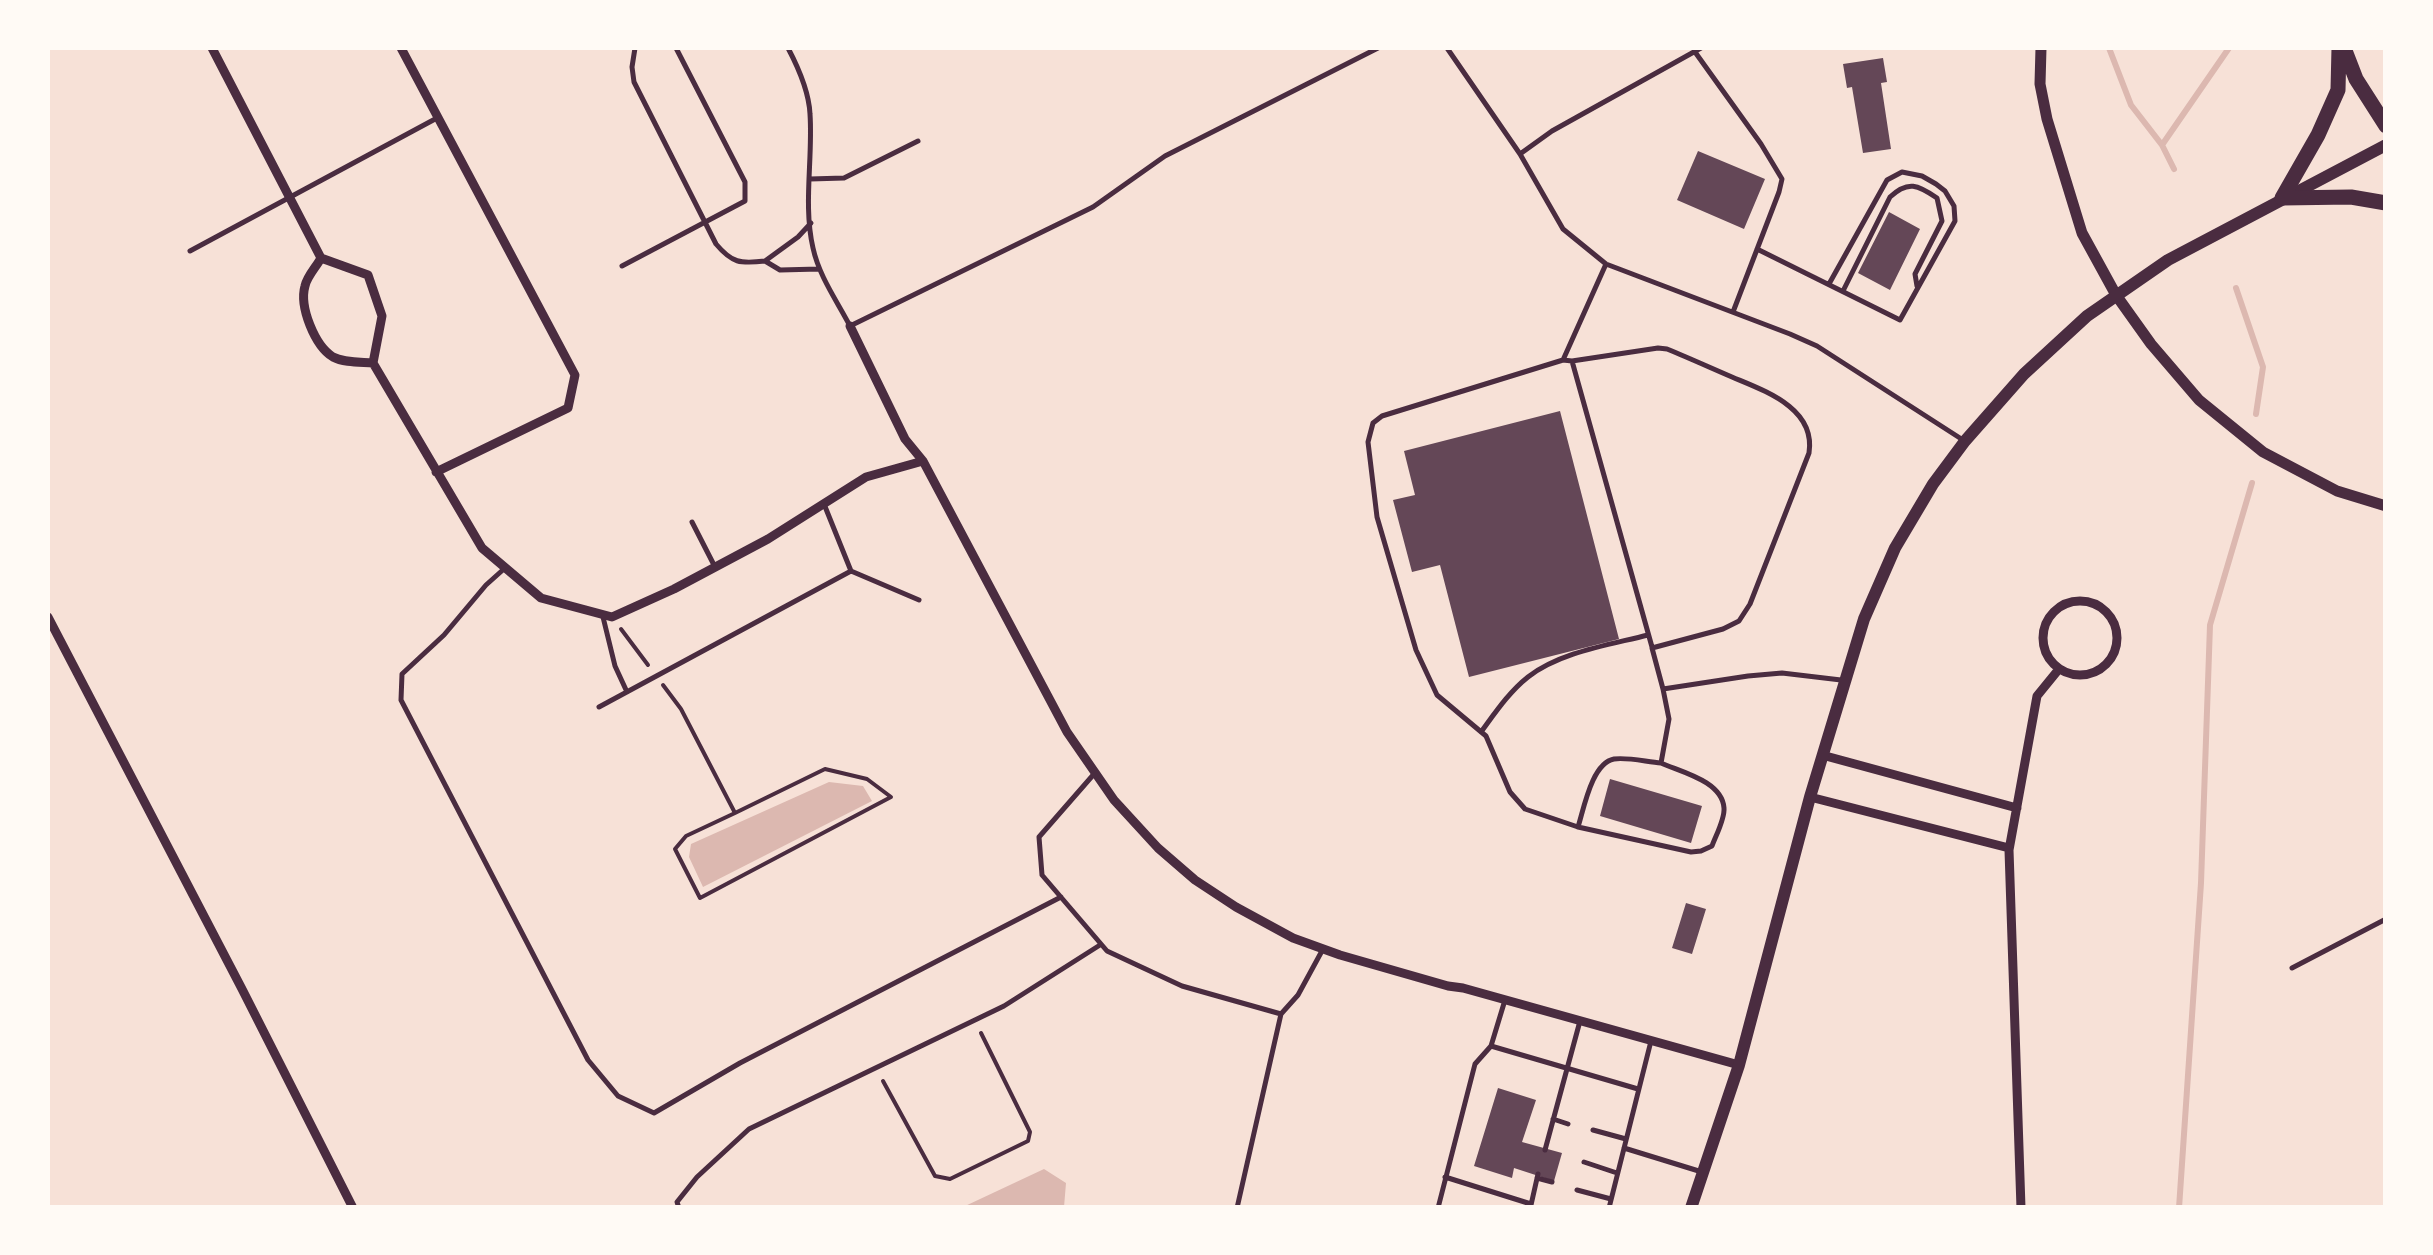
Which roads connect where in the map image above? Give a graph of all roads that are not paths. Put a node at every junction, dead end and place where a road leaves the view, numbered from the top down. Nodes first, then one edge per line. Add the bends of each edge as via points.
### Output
1 (212, 48) edge
2 (401, 48) edge
3 (635, 48) edge
4 (676, 48) edge
5 (788, 48) edge
6 (1378, 48) edge
7 (1447, 48) edge
8 (2041, 48) edge
9 (2342, 48) edge
10 (1698, 50) edge
11 (437, 118) junction
12 (2386, 126) edge
13 (918, 141) dead end
14 (2386, 144) edge
15 (1520, 154) junction
16 (810, 179) junction
17 (290, 197) junction
18 (2282, 198) junction
19 (2386, 203) edge
20 (704, 222) junction
21 (811, 223) junction
22 (1757, 248) junction
23 (190, 251) dead end
24 (321, 258) junction
25 (764, 261) junction
26 (1606, 264) junction
27 (622, 266) dead end
28 (821, 270) junction
29 (1829, 284) junction
30 (1917, 289) junction
31 (1843, 291) junction
32 (2116, 295) junction
33 (1733, 312) junction
34 (850, 326) junction
35 (1563, 360) junction
36 (1572, 361) junction
37 (373, 363) junction
38 (1965, 442) junction
39 (923, 461) junction
40 (436, 472) junction
41 (824, 504) junction
42 (2386, 506) edge
43 (692, 522) dead end
44 (715, 567) junction
45 (506, 568) junction
46 (851, 572) junction
47 (919, 600) dead end
48 (607, 615) junction
49 (48, 617) edge
50 (1648, 635) junction
51 (1652, 648) junction
52 (2059, 670) junction
53 (1844, 680) junction
54 (1663, 690) junction
55 (627, 692) junction
56 (598, 708) dead end
57 (1480, 732) junction
58 (1822, 755) junction
59 (1661, 763) junction
60 (1094, 774) junction
61 (1810, 797) junction
62 (2016, 808) junction
63 (1578, 826) junction
64 (2009, 848) junction
65 (1061, 897) junction
66 (2386, 918) edge
67 (1100, 945) junction
68 (1323, 949) junction
69 (2292, 968) dead end
70 (1505, 1000) junction
71 (1280, 1014) junction
72 (1580, 1021) junction
73 (1651, 1040) junction
74 (1492, 1046) junction
75 (1739, 1065) junction
76 (1566, 1068) junction
77 (1638, 1090) junction
78 (1553, 1119) junction
79 (1568, 1124) dead end
80 (1593, 1130) dead end
81 (1626, 1139) junction
82 (1624, 1148) junction
83 (1544, 1150) dead end
84 (1584, 1162) dead end
85 (1617, 1172) junction
86 (1702, 1172) junction
87 (1445, 1177) junction
88 (1552, 1182) dead end
89 (1577, 1190) dead end
90 (1611, 1199) junction
91 (1531, 1206) edge
92 (1439, 1207) edge
93 (352, 1208) edge
94 (679, 1208) edge
95 (1237, 1208) edge
96 (1609, 1208) edge
97 (1691, 1208) edge
98 (2021, 1208) edge

1 - 17 street
2 - 11 street
3 - 20 lane via 634,82
4 - 20 lane via 746,182 745,200
5 - 16 lane via 810,110
6 - 34 lane via 1165,156 1093,207
7 - 15 lane
8 - 32 street via 2040,84 2053,138 2082,233
9 - 12 highway
9 - 18 highway via 2338,90
10 - 15 lane
10 - 22 lane via 1782,179
11 - 17 lane
11 - 40 street via 574,375 568,408
13 - 16 lane via 844,178
14 - 18 main road
15 - 26 lane via 1562,229
16 - 21 lane
17 - 23 lane
17 - 24 street
18 - 19 highway
18 - 32 main road
20 - 25 lane via 727,256 744,264
20 - 27 lane
21 - 25 lane
21 - 28 lane
22 - 29 lane
22 - 33 lane
24 - 37 street via 368,274 382,316
24 - 37 street via 305,286 311,329 336,360
25 - 28 lane via 780,270
26 - 33 lane
26 - 35 lane
28 - 34 lane
29 - 30 lane via 1887,180 1902,172 1936,184 1954,206 1955,221
29 - 31 lane
30 - 31 lane via 1900,320
30 - 31 lane via 1915,274 1942,221 1936,198 1912,186 1890,198
32 - 38 main road via 2024,374
32 - 42 street via 2199,400 2263,452 2337,492
33 - 38 lane via 1817,346
34 - 39 street via 905,439
35 - 36 lane
35 - 57 lane via 1382,416 1368,442 1377,517 1416,650 1437,694
36 - 50 lane
36 - 51 lane via 1667,349 1775,395 1804,424 1810,441 1739,620
37 - 40 street
38 - 53 main road via 1895,548
39 - 41 street via 866,477
39 - 60 street
40 - 45 street via 482,548
41 - 44 street
41 - 46 lane
43 - 44 lane
44 - 48 street
45 - 48 street via 542,598
45 - 65 lane via 402,674 401,700 588,1060 618,1096 654,1113
46 - 47 lane
46 - 55 lane
48 - 55 lane via 615,666
49 - 93 street
50 - 51 lane
50 - 57 lane via 1531,674
51 - 54 lane
52 - 52 street via 2084,676 2114,654 2116,629 2103,610 2070,602 2050,615 2044,649
52 - 62 street via 2037,696
53 - 54 lane via 1782,673
53 - 58 main road
54 - 59 lane via 1669,719
55 - 56 lane
57 - 63 lane via 1525,809
58 - 61 main road
58 - 62 street
59 - 63 lane via 1612,759 1601,765
59 - 63 lane via 1709,784 1721,798 1725,810 1712,846 1691,852
60 - 65 lane via 1039,838 1042,875
60 - 68 street via 1134,824 1195,880 1236,908
61 - 64 street
61 - 75 main road
62 - 64 street
64 - 98 street
65 - 67 lane
66 - 69 lane
67 - 71 lane via 1182,986
67 - 94 lane via 1004,1006 749,1129 697,1176
68 - 70 street
68 - 71 lane
70 - 72 street
70 - 74 lane
71 - 95 lane
72 - 73 street
72 - 76 lane
73 - 75 street
73 - 77 lane
74 - 76 lane
74 - 87 lane via 1475,1064
75 - 86 main road
76 - 77 lane
76 - 78 lane
77 - 81 lane
78 - 79 lane
78 - 83 lane
80 - 81 lane
81 - 82 lane
82 - 85 lane
82 - 86 lane
84 - 85 lane
85 - 90 lane
86 - 97 main road
87 - 91 lane
87 - 92 lane
88 - 91 lane via 1538,1176
89 - 90 lane
90 - 96 lane

